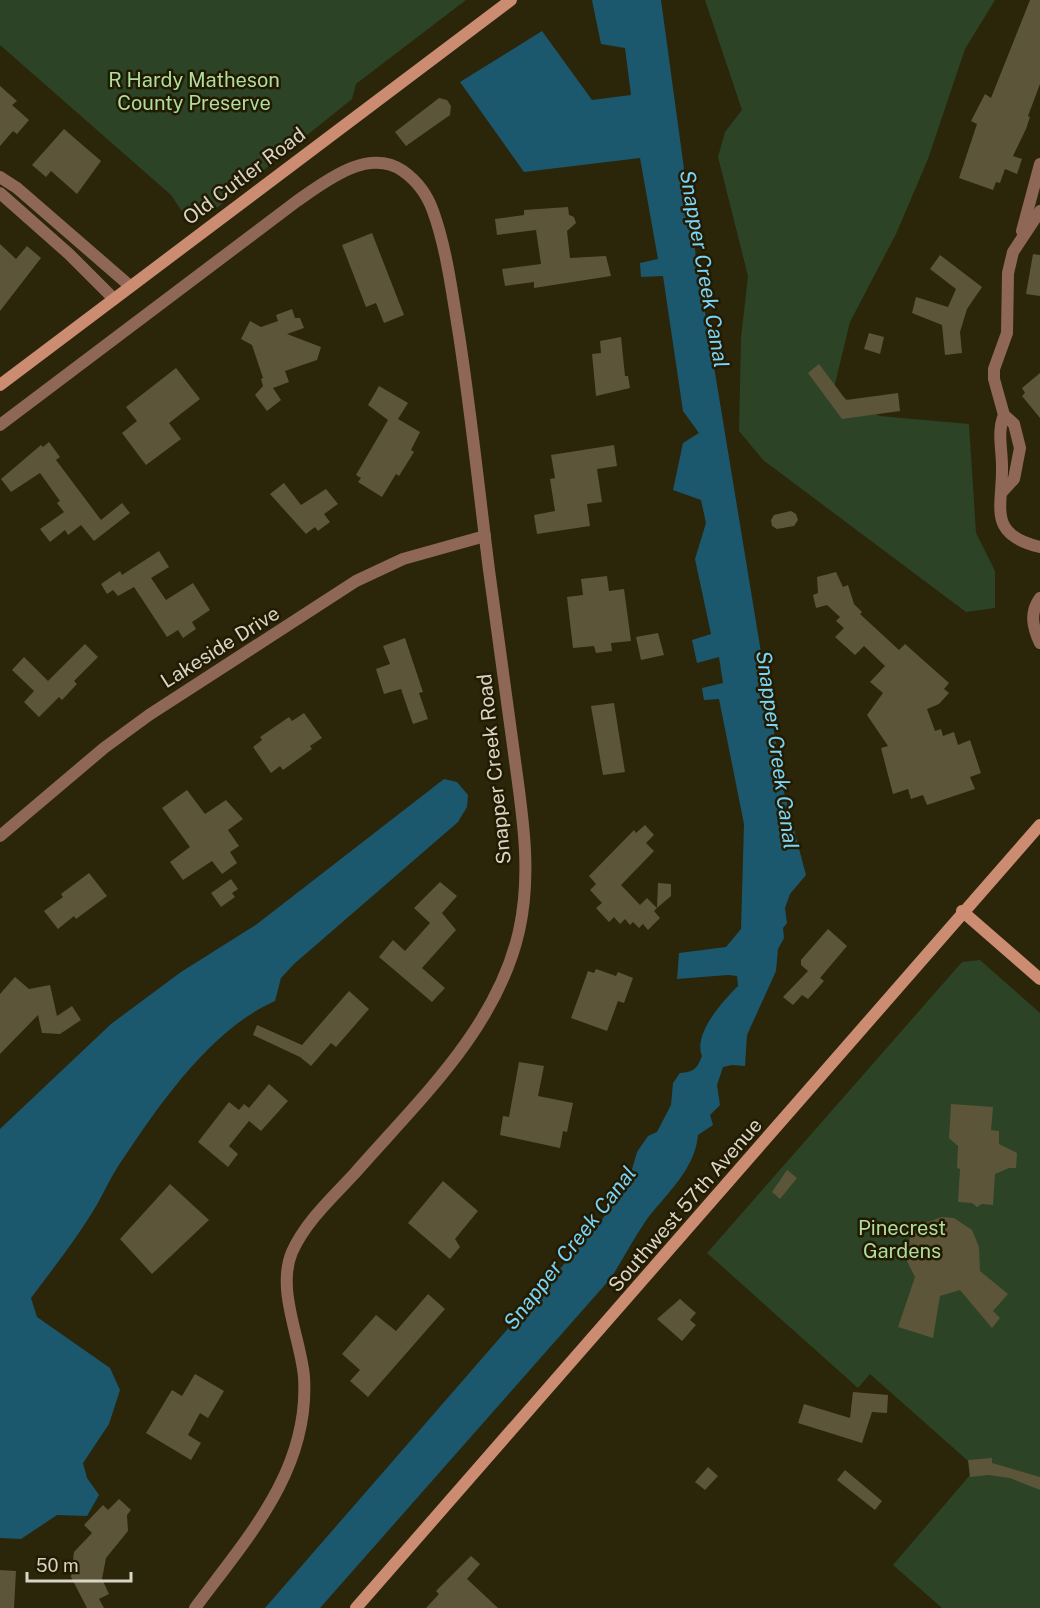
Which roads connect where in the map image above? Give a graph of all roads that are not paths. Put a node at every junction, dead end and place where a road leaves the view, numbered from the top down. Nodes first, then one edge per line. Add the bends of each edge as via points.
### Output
1 (511, 0) edge
2 (1040, 164) edge
3 (0, 177) edge
4 (0, 193) edge
5 (1040, 211) edge
6 (57, 223) junction
7 (47, 234) junction
8 (1020, 238) junction
9 (130, 286) junction
10 (114, 299) junction
11 (0, 384) edge
12 (1004, 415) junction
13 (0, 425) edge
14 (1002, 492) junction
15 (485, 536) junction
16 (1040, 547) edge
17 (1040, 598) edge
18 (1040, 643) edge
19 (1040, 825) edge
20 (0, 836) edge
21 (962, 910) junction
22 (1040, 979) edge
23 (195, 1608) edge
24 (356, 1608) edge

1 - 9 main road, Old Cutler Road
2 - 8 street
3 - 6 street
4 - 7 street
5 - 8 street
6 - 7 street
6 - 9 street
7 - 10 street
8 - 12 street via 1008,273 1007,333 994,369
9 - 10 main road, Old Cutler Road
10 - 11 main road, Old Cutler Road
12 - 14 street via 1000,425
12 - 14 street via 1014,424 1020,448 1014,479
13 - 15 street, Snapper Creek Road via 310,191 365,163 391,164 413,178 425,193 437,224 450,276
14 - 16 street via 999,514 1004,525 1022,541
15 - 20 street, Lakeside Drive via 403,559 356,581 148,716
15 - 23 street, Snapper Creek Road via 524,829 525,887 517,938 499,992 474,1032 314,1218 294,1249 288,1265 288,1284 304,1378 298,1445 281,1485
17 - 18 street via 1033,615
19 - 21 main road, Southwest 57th Avenue
21 - 22 main road
21 - 24 main road, Southwest 57th Avenue via 771,1135

